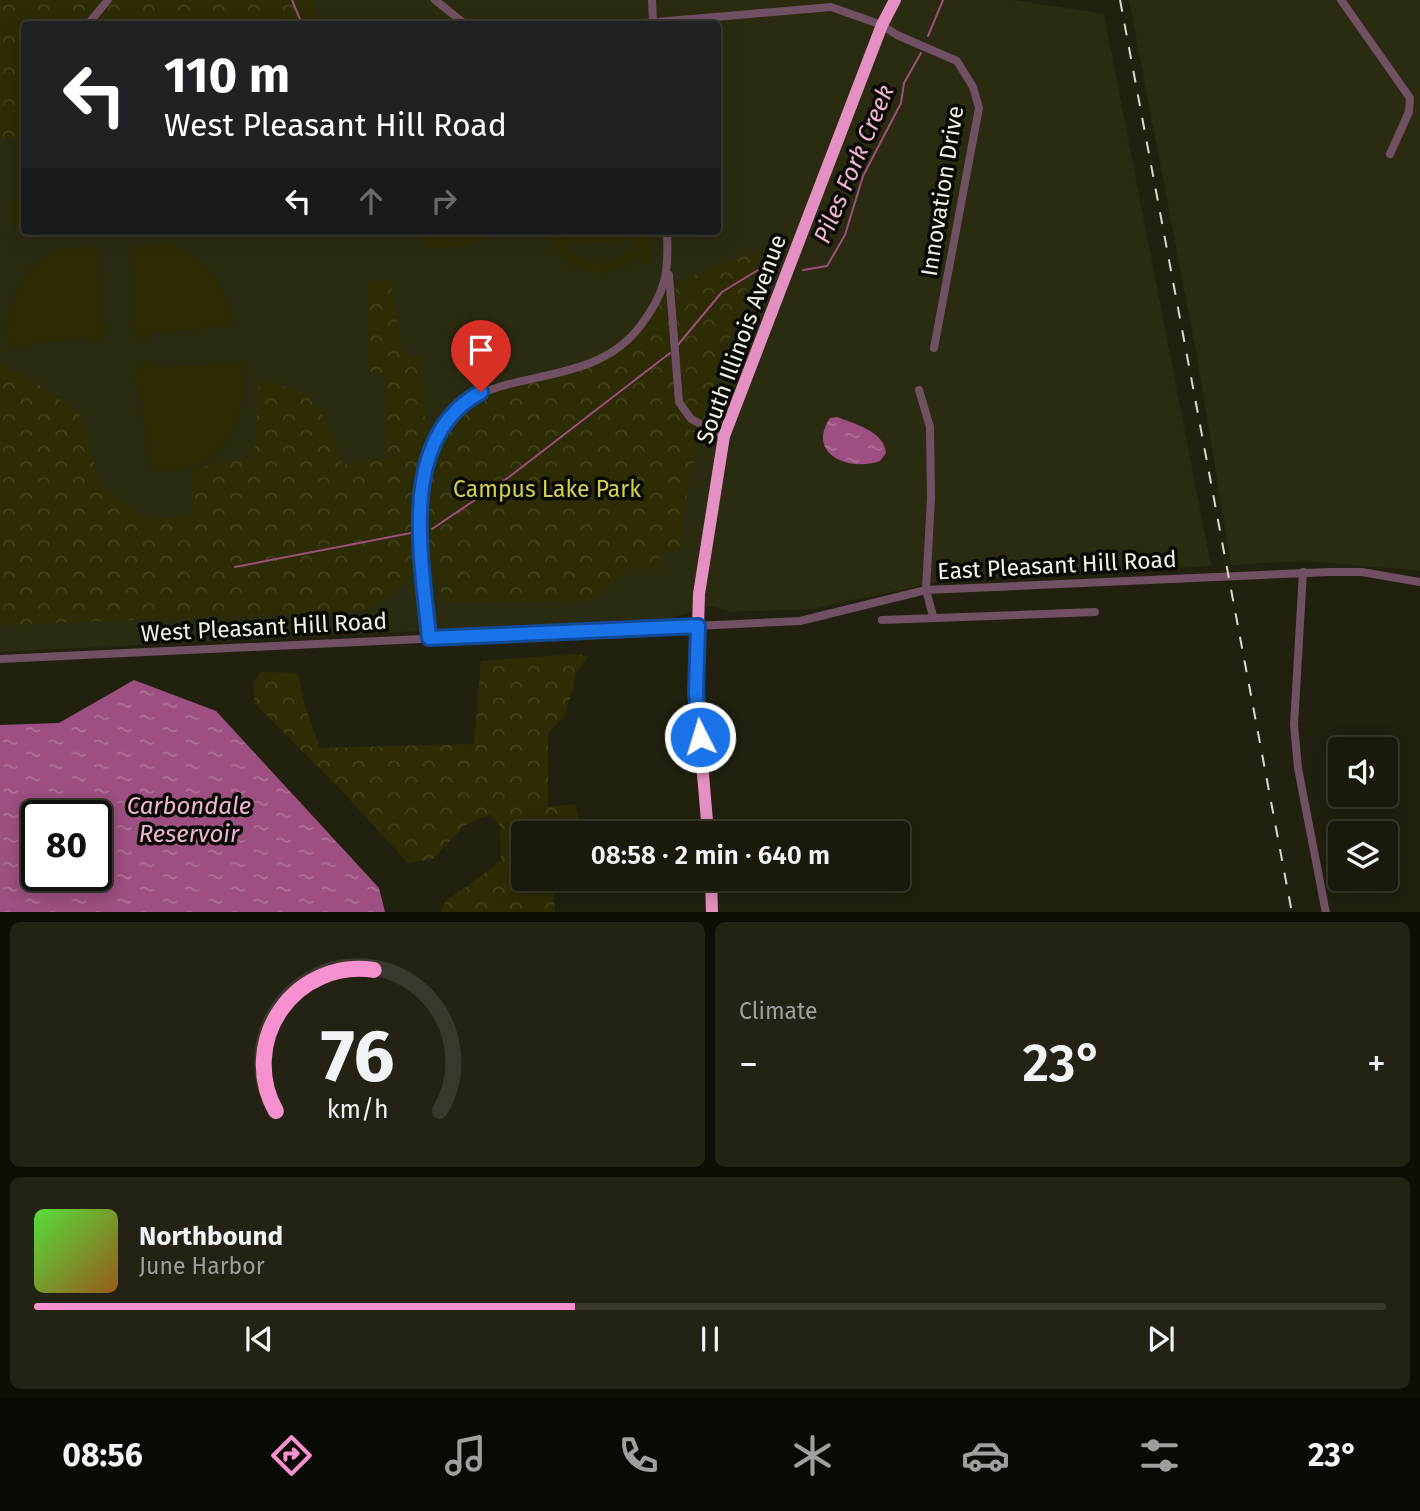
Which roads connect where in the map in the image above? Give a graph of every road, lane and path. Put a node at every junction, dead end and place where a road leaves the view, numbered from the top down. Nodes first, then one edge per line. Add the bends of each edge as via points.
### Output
1 (108, 0) edge
2 (435, 0) edge
3 (652, 0) edge
4 (895, 0) edge
5 (1341, 0) edge
6 (90, 21) edge
7 (461, 21) edge
8 (653, 21) edge
9 (675, 21) edge
10 (882, 25) junction
11 (1390, 154) dead end
12 (667, 235) edge
13 (668, 265) junction
14 (934, 348) dead end
15 (919, 390) dead end
16 (724, 436) junction
17 (1303, 572) junction
18 (1420, 582) edge
19 (926, 590) junction
20 (1095, 612) dead end
21 (933, 616) junction
22 (882, 620) dead end
23 (698, 626) junction
24 (429, 638) junction
25 (0, 659) edge
26 (707, 821) edge
27 (711, 891) edge
28 (712, 912) edge
29 (1326, 912) edge

1 - 6 street
2 - 7 street
3 - 8 street
4 - 10 highway, South Illinois Avenue
5 - 11 street via 1410,98 1409,112
9 - 10 street, Innovation Drive via 831,7
10 - 14 street, Innovation Drive via 957,61 979,108
10 - 16 highway, South Illinois Avenue
12 - 13 street
13 - 16 street via 679,402 691,419
13 - 24 street via 657,303 614,354 553,376 494,387 468,399 449,416 426,462 421,506
15 - 19 street via 930,427
16 - 23 highway, South Illinois Avenue
17 - 18 street, East Pleasant Hill Road via 1362,572
17 - 19 street, East Pleasant Hill Road
17 - 29 street via 1294,725
19 - 21 street
19 - 23 street, East Pleasant Hill Road via 800,621
20 - 21 street
21 - 22 street
23 - 24 street, West Pleasant Hill Road
23 - 26 highway, South Illinois Avenue via 696,692
24 - 25 street, West Pleasant Hill Road
27 - 28 highway

